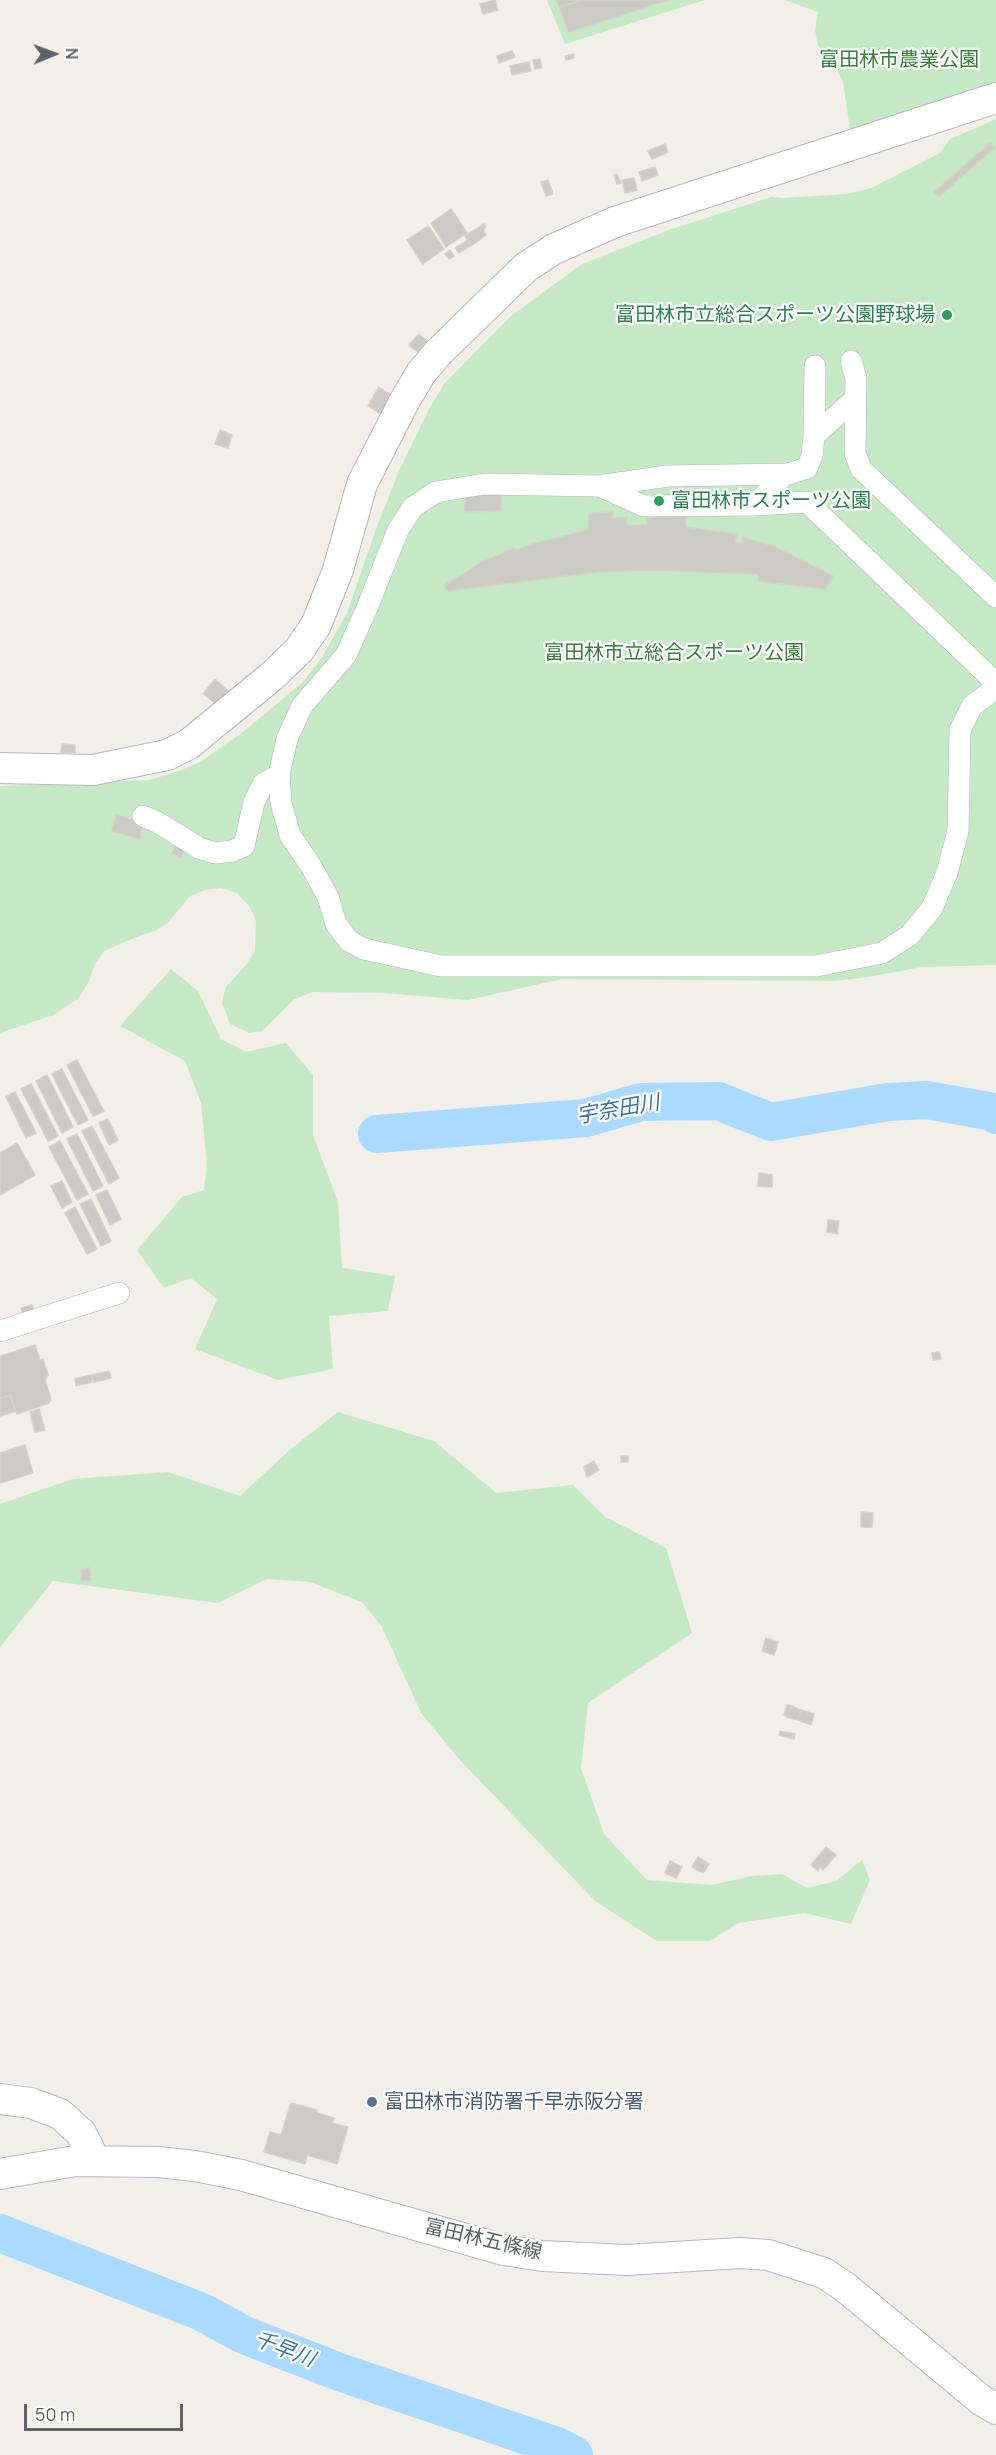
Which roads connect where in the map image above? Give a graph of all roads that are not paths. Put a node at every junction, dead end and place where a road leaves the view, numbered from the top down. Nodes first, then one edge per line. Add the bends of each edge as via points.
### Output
1 (996, 98) edge
2 (851, 362) dead end
3 (815, 366) dead end
4 (856, 398) junction
5 (814, 436) junction
6 (785, 474) junction
7 (598, 486) junction
8 (755, 505) junction
9 (996, 597) edge
10 (996, 683) edge
11 (996, 688) edge
12 (0, 768) edge
13 (279, 775) junction
14 (143, 816) dead end
15 (119, 1293) dead end
16 (0, 1331) edge
17 (0, 2099) edge
18 (96, 2161) junction
19 (14, 2171) edge
20 (996, 2409) edge

1 - 12 street via 615,222 554,249 526,267 421,373 362,484 338,570 316,625 299,650 272,676 189,744 166,755 93,770
2 - 4 street
3 - 5 street
4 - 5 street
4 - 9 street via 855,453 861,469
5 - 6 street via 807,468
6 - 7 street via 668,476
6 - 8 street
7 - 8 street via 644,506
7 - 13 street via 484,484 436,492 413,507 398,530 346,655 302,706 287,739
8 - 10 street via 807,502
11 - 13 street via 972,706 960,730 958,831 947,873 932,908 910,935 882,952 816,966 441,966 364,949 349,941 336,924 328,897 290,835 281,803
13 - 14 street via 263,784 254,802 244,846 232,851 215,853 199,848
15 - 16 street
17 - 18 street via 31,2103 60,2114 81,2133
18 - 19 street, 富田林五條線
18 - 20 street, 富田林五條線 via 158,2162 241,2175 504,2250 543,2256 627,2260 740,2253 798,2263 845,2287

